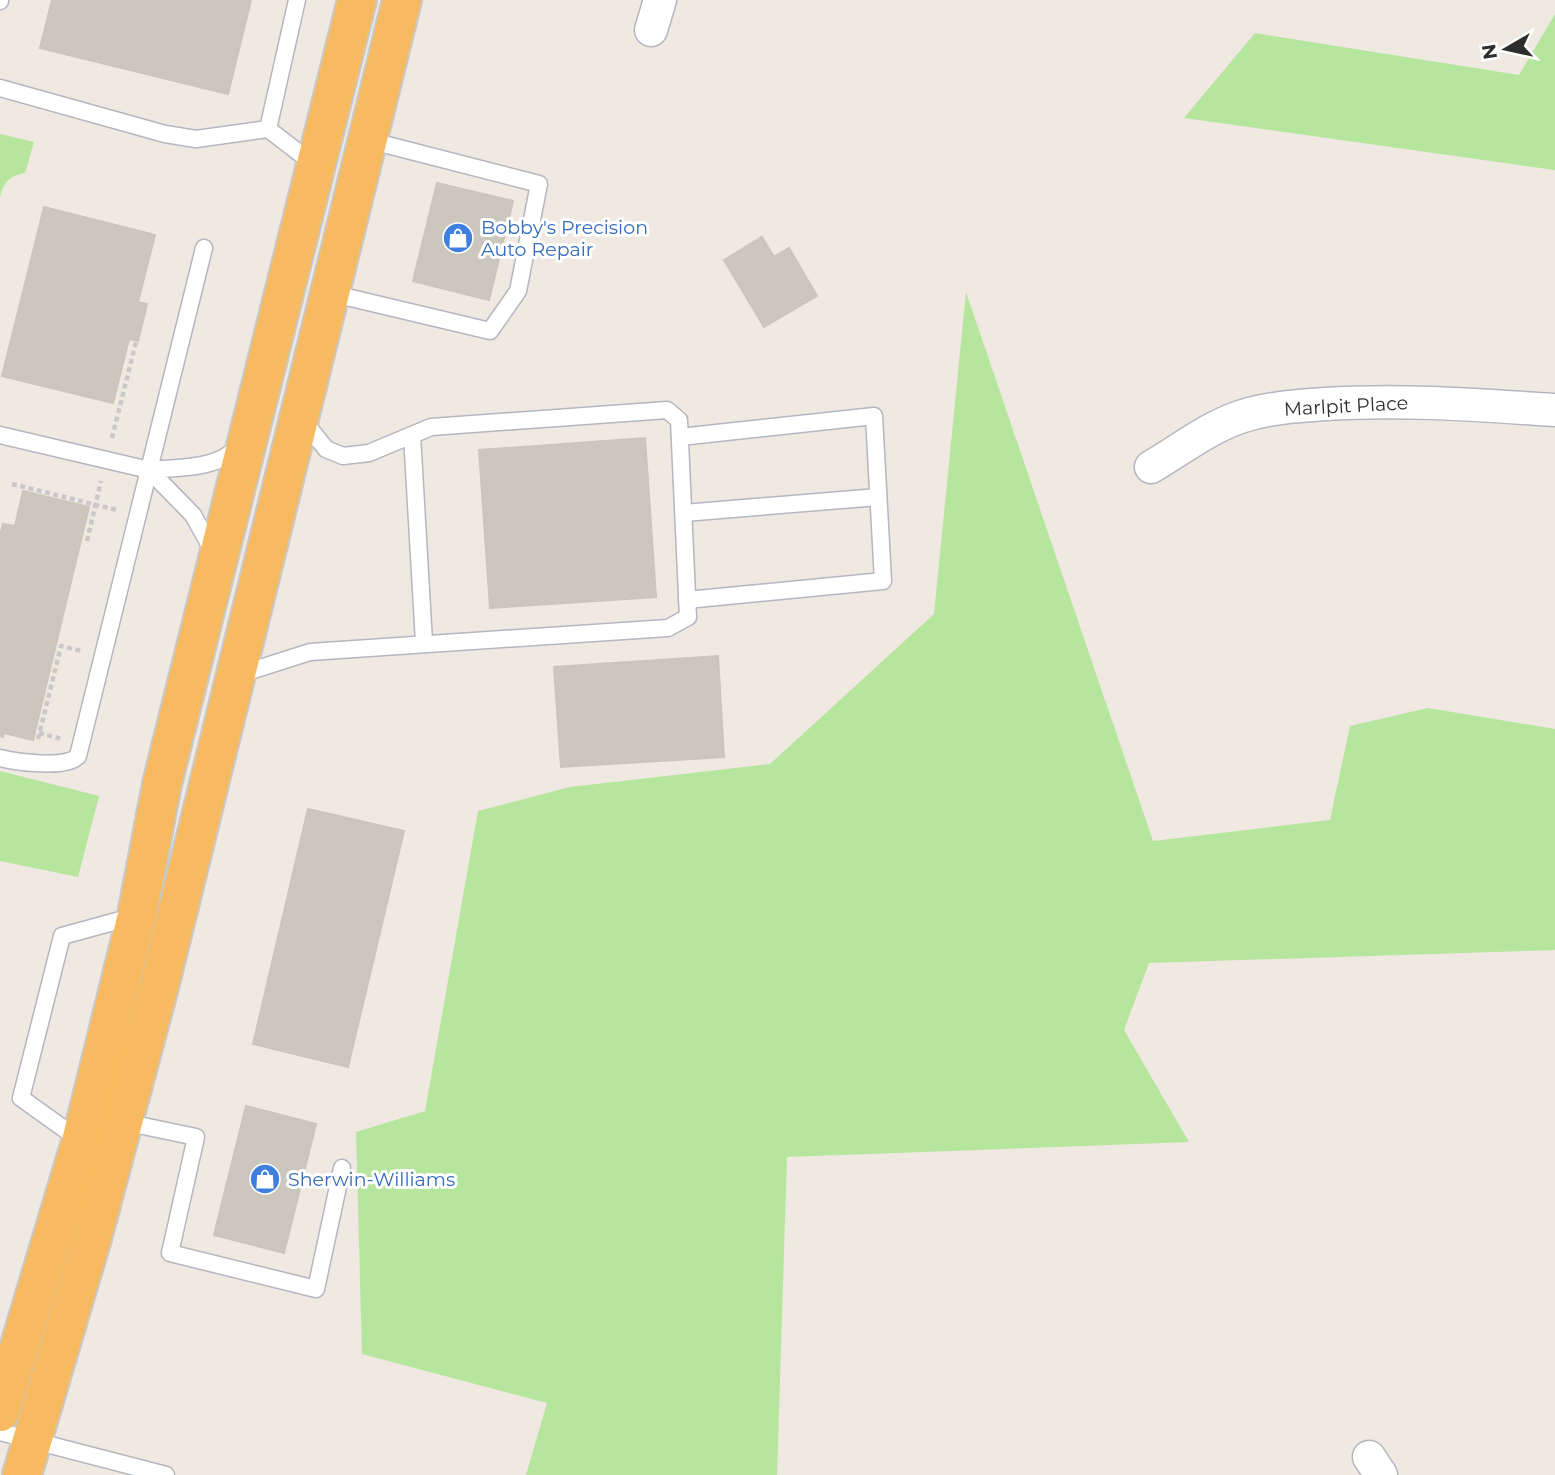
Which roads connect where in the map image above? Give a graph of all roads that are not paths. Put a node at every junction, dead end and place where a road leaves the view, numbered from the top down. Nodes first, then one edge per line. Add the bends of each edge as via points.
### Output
1 (298, 0) edge
2 (357, 0) edge
3 (402, 0) edge
4 (660, 0) edge
5 (651, 30) dead end
6 (0, 88) edge
7 (268, 129) junction
8 (368, 140) junction
9 (315, 165) junction
10 (204, 248) dead end
11 (330, 293) junction
12 (1555, 410) edge
13 (300, 416) junction
14 (251, 428) junction
15 (680, 428) junction
16 (0, 435) edge
17 (412, 435) junction
18 (1151, 467) dead end
19 (149, 470) junction
20 (878, 497) junction
21 (684, 513) junction
22 (218, 562) junction
23 (687, 600) junction
24 (424, 642) junction
25 (236, 676) junction
26 (0, 758) edge
27 (137, 915) junction
28 (124, 1122) junction
29 (81, 1142) junction
30 (342, 1168) dead end
31 (0, 1412) edge
32 (18, 1450) edge
33 (166, 1475) edge

1 - 7 lane
2 - 9 highway
3 - 8 highway
4 - 5 street
6 - 7 lane via 196,139
7 - 9 lane
8 - 11 highway
8 - 11 lane via 538,184 518,291 490,331
9 - 14 highway
10 - 19 lane
11 - 13 highway
12 - 18 street, Marlpit Place via 1370,401 1286,407 1241,416
13 - 17 lane via 326,449 343,456 369,453
13 - 25 highway
14 - 19 lane via 224,458
14 - 22 highway
15 - 17 lane via 667,410 430,427
15 - 20 lane via 874,416
15 - 21 lane
16 - 19 lane
17 - 24 lane
19 - 22 lane via 193,515
19 - 26 lane via 80,751 75,760 64,764 25,764
20 - 21 lane
20 - 23 lane via 883,581
21 - 23 lane
22 - 27 highway via 162,784
23 - 24 lane via 688,617 668,628
24 - 25 lane via 310,652
25 - 28 highway
27 - 29 highway
27 - 29 lane via 62,936 21,1098
28 - 30 lane via 196,1137 170,1253 316,1289
28 - 32 highway
29 - 31 highway
32 - 33 lane

